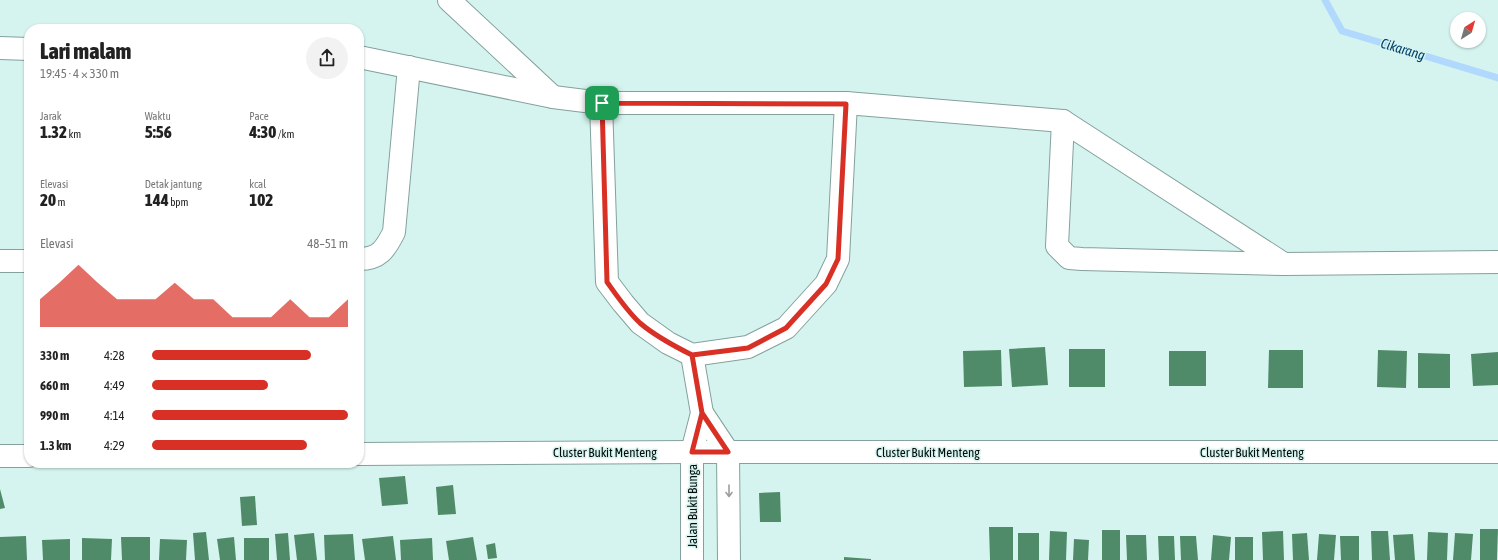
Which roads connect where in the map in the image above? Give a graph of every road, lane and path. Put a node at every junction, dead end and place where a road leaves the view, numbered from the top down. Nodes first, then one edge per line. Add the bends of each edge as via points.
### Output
1 (449, 0) edge
2 (0, 48) edge
3 (24, 49) edge
4 (364, 58) edge
5 (409, 67) junction
6 (553, 97) junction
7 (602, 103) junction
8 (846, 104) junction
9 (1063, 121) junction
10 (364, 258) edge
11 (0, 261) edge
12 (24, 261) edge
13 (1498, 262) edge
14 (1284, 264) junction
15 (692, 355) junction
16 (702, 413) junction
17 (692, 452) junction
18 (728, 452) junction
19 (1498, 452) edge
20 (364, 454) edge
21 (0, 456) edge
22 (24, 456) edge
23 (692, 560) edge
24 (729, 560) edge

1 - 6 street
2 - 3 street
4 - 5 street
5 - 6 street
5 - 10 street via 394,232 387,246 375,257
6 - 7 street
7 - 8 street
7 - 15 street via 607,282 640,323 668,343
8 - 9 street
8 - 15 street via 838,259 826,284 786,328 748,348
9 - 14 street
9 - 14 street via 1057,246 1069,258
11 - 12 street
13 - 14 street
15 - 16 street
16 - 17 street, Jalan Bukit Bunga
16 - 18 street
17 - 18 street, Cluster Bukit Menteng
17 - 20 street, Cluster Bukit Menteng
17 - 23 street, Jalan Bukit Bunga
18 - 19 street, Cluster Bukit Menteng
18 -> 24 street
21 - 22 street

